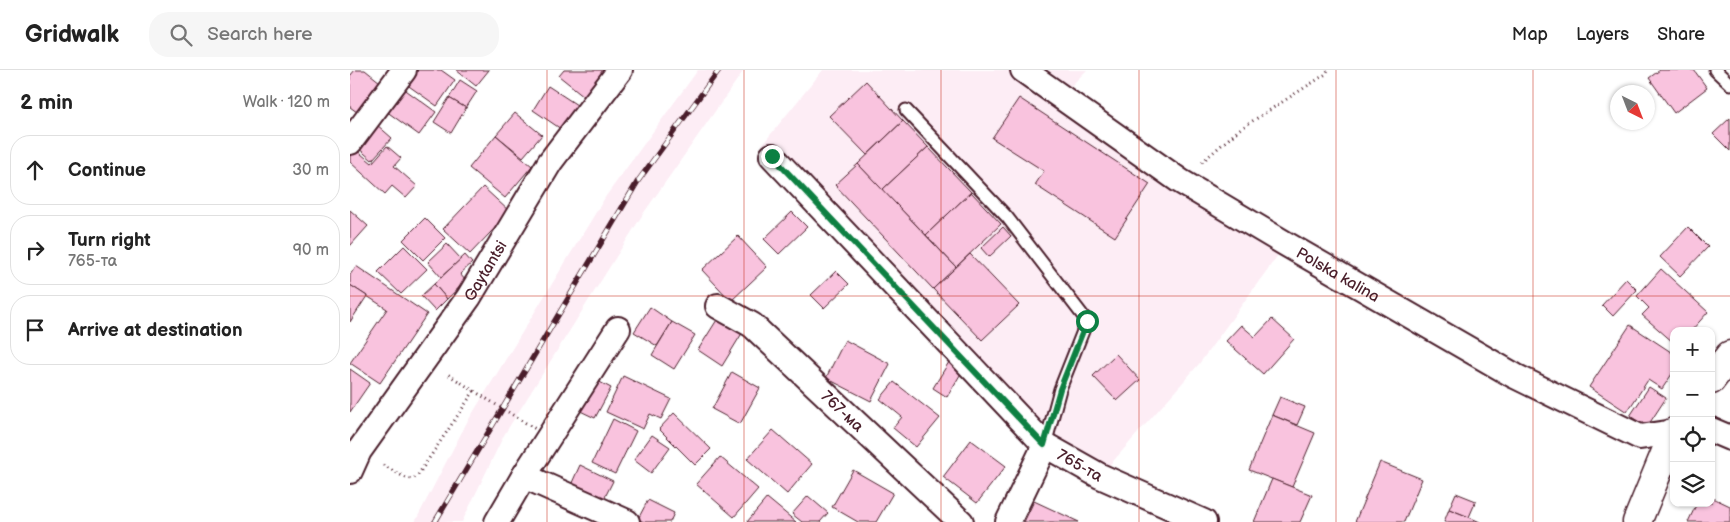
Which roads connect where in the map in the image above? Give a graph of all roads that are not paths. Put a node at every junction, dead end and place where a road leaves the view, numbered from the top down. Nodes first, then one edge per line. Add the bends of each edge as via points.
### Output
1 (404, 70) edge
2 (620, 70) edge
3 (1023, 70) edge
4 (1716, 70) edge
5 (1730, 84) edge
6 (906, 110) dead end
7 (350, 142) edge
8 (772, 156) dead end
9 (718, 306) dead end
10 (618, 329) dead end
11 (1730, 355) edge
12 (1715, 375) edge
13 (1715, 432) edge
14 (1670, 433) edge
15 (1730, 438) edge
16 (1670, 442) edge
17 (1044, 445) junction
18 (354, 461) edge
19 (524, 476) junction
20 (497, 522) edge
21 (627, 522) edge
22 (962, 522) edge
23 (1008, 522) edge
24 (1204, 522) edge
25 (1638, 522) edge

1 - 7 street
2 - 18 street, Gaytantsi via 550,162 469,297
3 - 14 street, Polska kalina via 1180,181 1515,376 1640,437
4 - 5 lane
6 - 17 lane via 1007,217 1087,321 1060,389
8 - 17 street, 765-та
9 - 22 street, 767-ма via 752,325
10 - 19 street
11 - 12 street
13 - 15 street
16 - 25 street
17 - 23 street
17 - 24 street, 765-та via 1100,476
19 - 20 street
19 - 21 street

